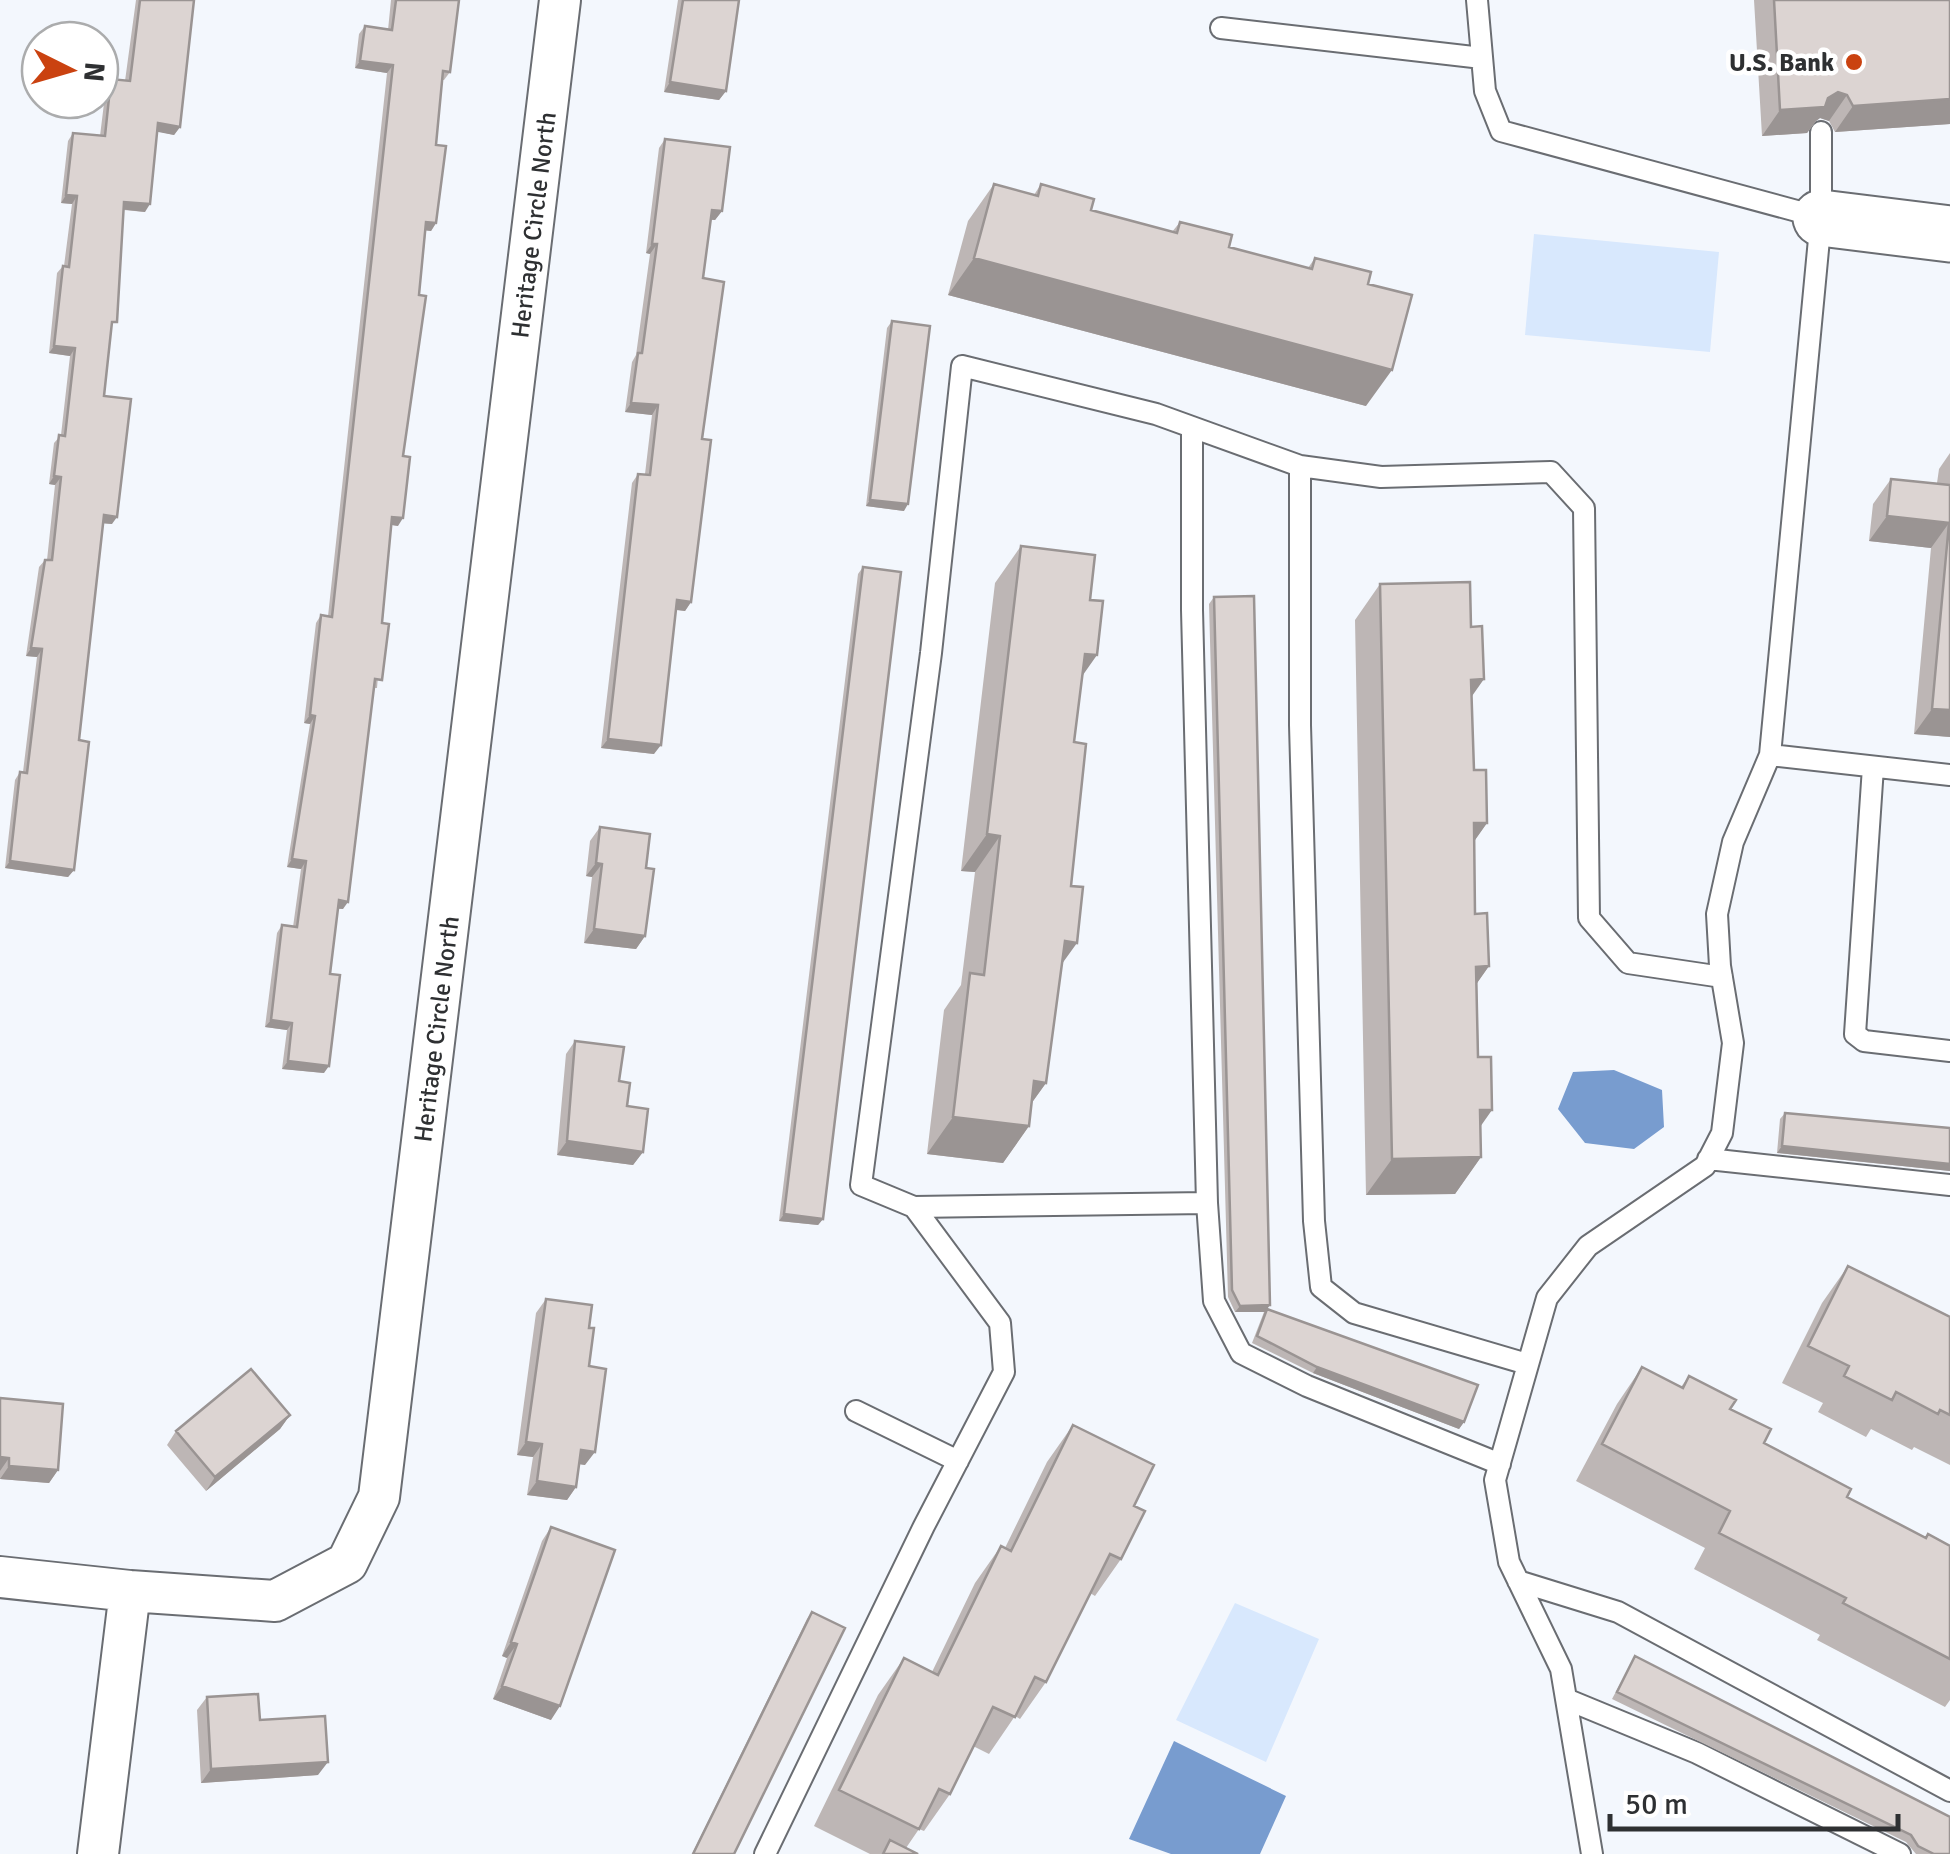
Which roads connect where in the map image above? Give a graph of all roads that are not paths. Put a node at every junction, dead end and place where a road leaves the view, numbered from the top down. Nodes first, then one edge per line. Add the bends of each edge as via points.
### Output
1 (560, 0) edge
2 (1477, 0) edge
3 (1221, 28) dead end
4 (1482, 58) junction
5 (1821, 132) edge
6 (1821, 218) junction
7 (1950, 234) edge
8 (1192, 427) junction
9 (1300, 466) junction
10 (1770, 755) junction
11 (1873, 767) junction
12 (1950, 775) edge
13 (1722, 977) junction
14 (1950, 1051) edge
15 (1708, 1159) junction
16 (1950, 1185) edge
17 (1207, 1203) junction
18 (914, 1207) junction
19 (1527, 1364) junction
20 (856, 1411) dead end
21 (958, 1461) junction
22 (1500, 1464) junction
23 (0, 1577) edge
24 (1518, 1582) junction
25 (130, 1592) junction
26 (1566, 1699) junction
27 (1950, 1790) edge
28 (98, 1854) edge
29 (765, 1854) edge
30 (1592, 1854) edge
31 (1900, 1854) edge

1 - 25 street, Heritage Circle North via 379,1497 347,1564 275,1601
2 - 4 lane
3 - 4 lane
4 - 6 lane via 1500,131
5 - 6 lane
6 - 7 street
6 - 10 lane
8 - 9 lane
8 - 17 lane
8 - 18 lane via 962,366 861,1185
9 - 13 lane via 1380,477 1551,472 1584,508 1588,918 1628,963
9 - 19 lane via 1300,744 1321,1287 1354,1313
10 - 11 lane
10 - 13 lane via 1733,842 1717,914
11 - 12 lane
11 - 14 lane via 1855,1034 1864,1042
13 - 15 lane via 1733,1043 1722,1132
15 - 16 lane
15 - 19 lane via 1588,1246 1547,1298
17 - 18 lane
17 - 22 lane via 1214,1301 1240,1353
18 - 21 lane via 1000,1323 1004,1372
19 - 22 lane
20 - 21 lane
21 - 29 lane
22 - 24 lane via 1495,1480
23 - 25 street, Heritage Circle North
24 - 26 lane via 1561,1669
24 - 27 lane via 1618,1612
25 - 28 street
26 - 30 lane
26 - 31 lane via 1697,1753

